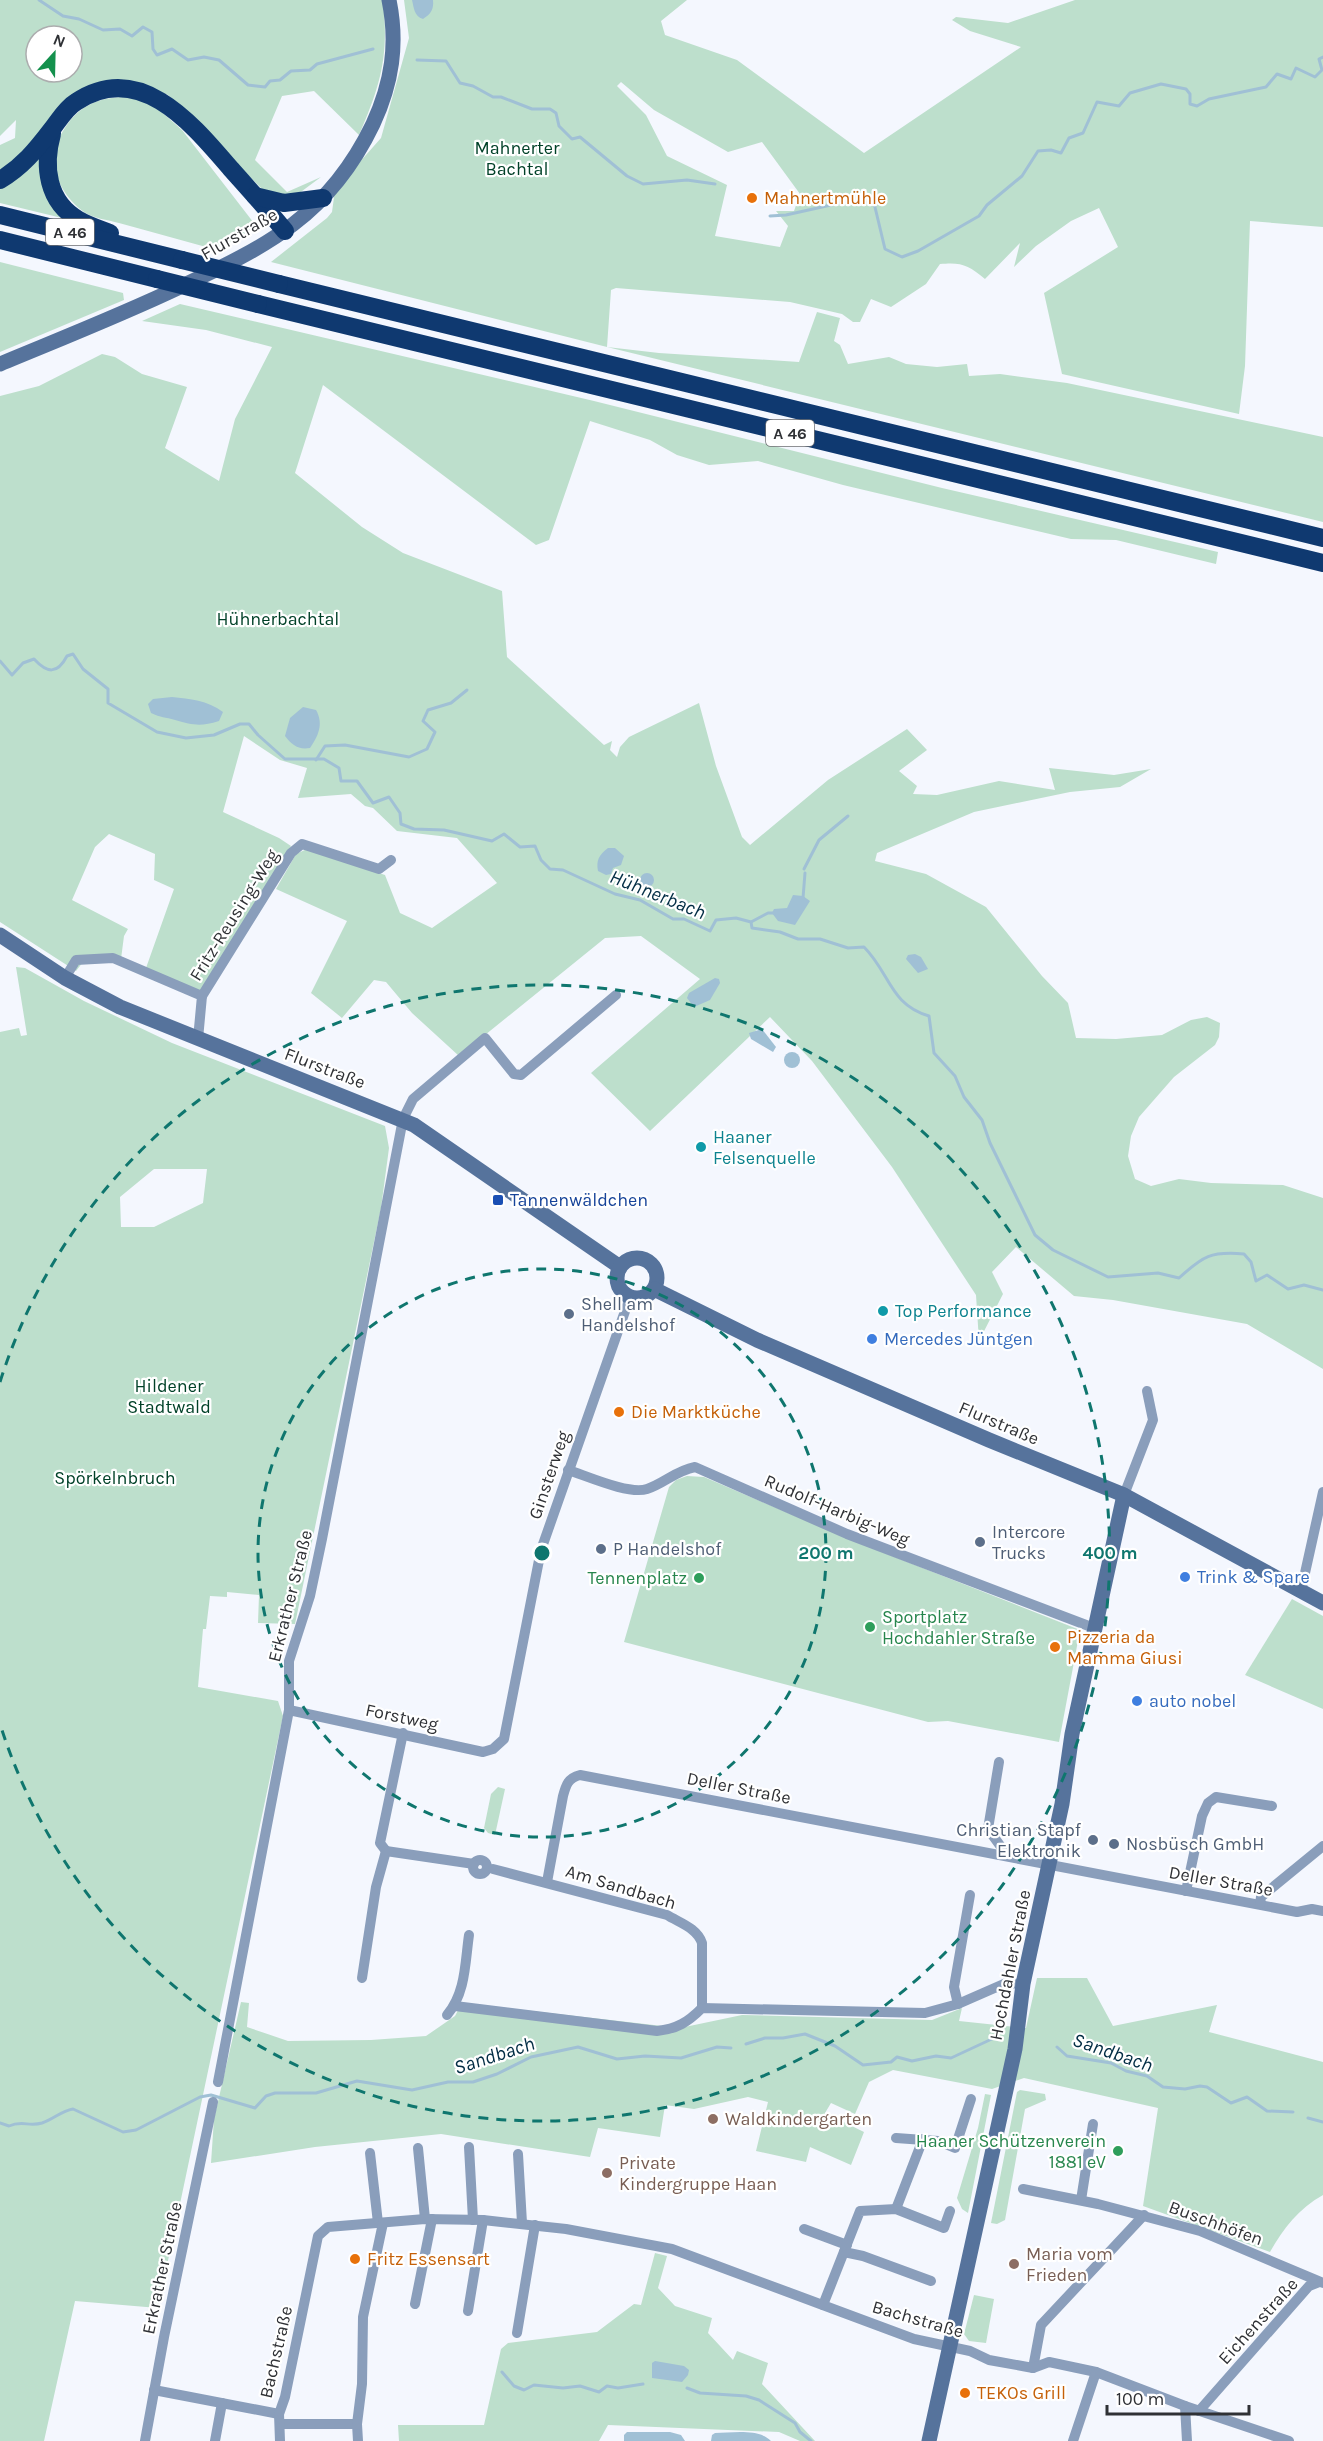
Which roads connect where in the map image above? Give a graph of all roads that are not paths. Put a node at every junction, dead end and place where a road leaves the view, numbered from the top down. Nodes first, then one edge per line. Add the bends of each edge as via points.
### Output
1 (389, 0) edge
2 (56, 125) junction
3 (0, 180) edge
4 (255, 196) junction
5 (322, 198) junction
6 (0, 215) edge
7 (285, 231) junction
8 (0, 240) edge
9 (141, 248) junction
10 (37, 249) junction
11 (0, 252) edge
12 (0, 364) edge
13 (1323, 538) edge
14 (1323, 563) edge
15 (391, 860) dead end
16 (0, 935) edge
17 (64, 978) junction
18 (616, 995) dead end
19 (202, 996) junction
20 (198, 1039) junction
21 (403, 1119) junction
22 (620, 1267) junction
23 (654, 1289) junction
24 (630, 1297) junction
25 (1146, 1391) dead end
26 (568, 1470) junction
27 (1323, 1492) edge
28 (1124, 1495) junction
29 (1301, 1591) junction
30 (1323, 1603) edge
31 (1094, 1628) junction
32 (289, 1710) junction
33 (403, 1733) junction
34 (504, 1739) joint
35 (999, 1762) dead end
36 (1272, 1806) dead end
37 (1323, 1846) edge
38 (386, 1851) junction
39 (1007, 1855) junction
40 (474, 1864) dead end
41 (1050, 1865) junction
42 (493, 1869) dead end
43 (547, 1882) junction
44 (1186, 1891) junction
45 (970, 1895) dead end
46 (1260, 1904) junction
47 (1323, 1911) edge
48 (470, 1935) dead end
49 (362, 1978) dead end
50 (1023, 1984) junction
51 (958, 2004) junction
52 (455, 2006) junction
53 (702, 2008) junction
54 (447, 2014) dead end
55 (218, 2082) dead end
56 (971, 2099) dead end
57 (213, 2102) dead end
58 (1093, 2124) dead end
59 (469, 2147) dead end
60 (418, 2148) dead end
61 (370, 2153) dead end
62 (518, 2154) dead end
63 (1023, 2189) dead end
64 (1081, 2200) junction
65 (896, 2209) junction
66 (950, 2211) dead end
67 (1144, 2215) junction
68 (428, 2219) junction
69 (478, 2220) junction
70 (381, 2223) junction
71 (522, 2223) junction
72 (535, 2225) junction
73 (804, 2229) dead end
74 (846, 2248) junction
75 (931, 2281) dead end
76 (1321, 2283) edge
77 (415, 2304) dead end
78 (823, 2305) junction
79 (468, 2311) dead end
80 (517, 2333) dead end
81 (948, 2347) junction
82 (1033, 2368) junction
83 (1096, 2372) junction
84 (154, 2390) junction
85 (222, 2403) junction
86 (1185, 2406) junction
87 (1199, 2411) junction
88 (279, 2419) junction
89 (357, 2424) junction
90 (145, 2441) edge
91 (215, 2441) edge
92 (280, 2441) edge
93 (358, 2441) edge
94 (929, 2441) edge
95 (1073, 2441) edge
96 (1187, 2441) edge
97 (1289, 2441) edge

1 - 5 main road, Flurstraße via 394,51 387,87 352,163
2 - 3 highway via 26,162
2 - 4 highway via 74,103 87,95 122,88 143,92 176,110
2 - 9 highway via 46,160 54,193 79,220
4 - 5 highway via 284,203
4 - 7 highway
5 - 7 main road, Flurstraße
6 - 9 highway, A 46
7 - 12 main road, Flurstraße via 248,254 164,295
8 - 10 highway, A 46
9 - 13 highway, A 46, bridge
10 - 11 highway
10 - 14 highway, A 46, bridge
15 - 19 street, Fritz-Reusing-Weg via 379,869 302,844 291,853
16 - 17 main road, Flurstraße
17 - 19 street, Fritz-Reusing-Weg via 76,960 113,958
17 - 20 main road, Flurstraße via 120,1007
18 - 21 street via 521,1075 514,1074 485,1038 412,1099
19 - 20 street, Fritz-Reusing-Weg
20 - 21 main road, Flurstraße
21 - 22 main road, Flurstraße via 432,1135
21 - 32 street, Erkrather Straße via 322,1539 310,1596 289,1661
22 - 23 main road via 630,1259 645,1259 658,1275
22 - 24 main road via 618,1286
23 - 24 main road via 644,1297
23 - 28 main road, Flurstraße via 757,1340
24 - 26 street, Ginsterweg
25 - 28 street via 1153,1420
26 - 31 street, Rudolf-Harbig-Weg via 628,1489 644,1490 695,1467 848,1534
26 - 34 street, Ginsterweg via 541,1550
27 - 29 street
28 - 29 main road, Flurstraße
28 - 31 main road, Hochdahler Straße
29 - 30 main road, Flurstraße
31 - 41 main road, Hochdahler Straße
32 - 33 street, Forstweg
32 - 55 street, Erkrather Straße
33 - 34 street, Forstweg via 483,1752
33 - 38 street via 380,1843
35 - 39 street via 988,1829
36 - 44 street via 1216,1797 1208,1803
37 - 46 street via 1261,1897
38 - 40 street
38 - 49 street via 376,1887
39 - 41 street, Deller Straße
39 - 43 street, Deller Straße via 580,1775 572,1777 565,1789
41 - 44 street, Deller Straße
41 - 50 main road, Hochdahler Straße
42 - 43 street, Am Sandbach
43 - 53 street, Am Sandbach via 667,1915 699,1935
44 - 46 street, Deller Straße
45 - 51 street via 954,1987
46 - 47 street, Deller Straße
48 - 52 street
50 - 51 street via 1006,1983
50 - 81 main road, Hochdahler Straße via 1015,2049
51 - 53 street via 925,2013
52 - 53 street via 657,2031 673,2029
52 - 54 street
56 - 65 street via 956,2148 921,2143
57 - 84 street, Erkrather Straße
58 - 64 street
59 - 69 street
60 - 68 street
61 - 70 street
62 - 71 street
63 - 64 street
64 - 67 street
65 - 66 street via 944,2228
65 - 74 street via 860,2211
67 - 76 street, Buschhöfen via 1200,2230
67 - 82 street, Buschhöfen via 1041,2325
68 - 69 street, Bachstraße
68 - 70 street, Bachstraße
68 - 77 street
69 - 71 street, Bachstraße
69 - 79 street
70 - 88 street, Bachstraße via 328,2227 318,2236
70 - 89 street via 363,2317
71 - 72 street, Bachstraße
72 - 78 street, Bachstraße via 672,2249
72 - 80 street
73 - 74 street
74 - 75 street
74 - 78 street
76 - 87 street, Eichenstraße via 1309,2286
78 - 81 street, Bachstraße
81 - 82 street, Bachstraße
81 - 94 main road, Hochdahler Straße
82 - 83 street, Bachstraße via 1048,2362
83 - 86 street, Bachstraße
83 - 95 street
84 - 85 street, Bachstraße
84 - 90 street, Erkrather Straße
85 - 88 street, Bachstraße
85 - 91 street
86 - 87 street, Bachstraße
86 - 96 street
87 - 97 street, Bachstraße
88 - 89 street
88 - 92 street
89 - 93 street

